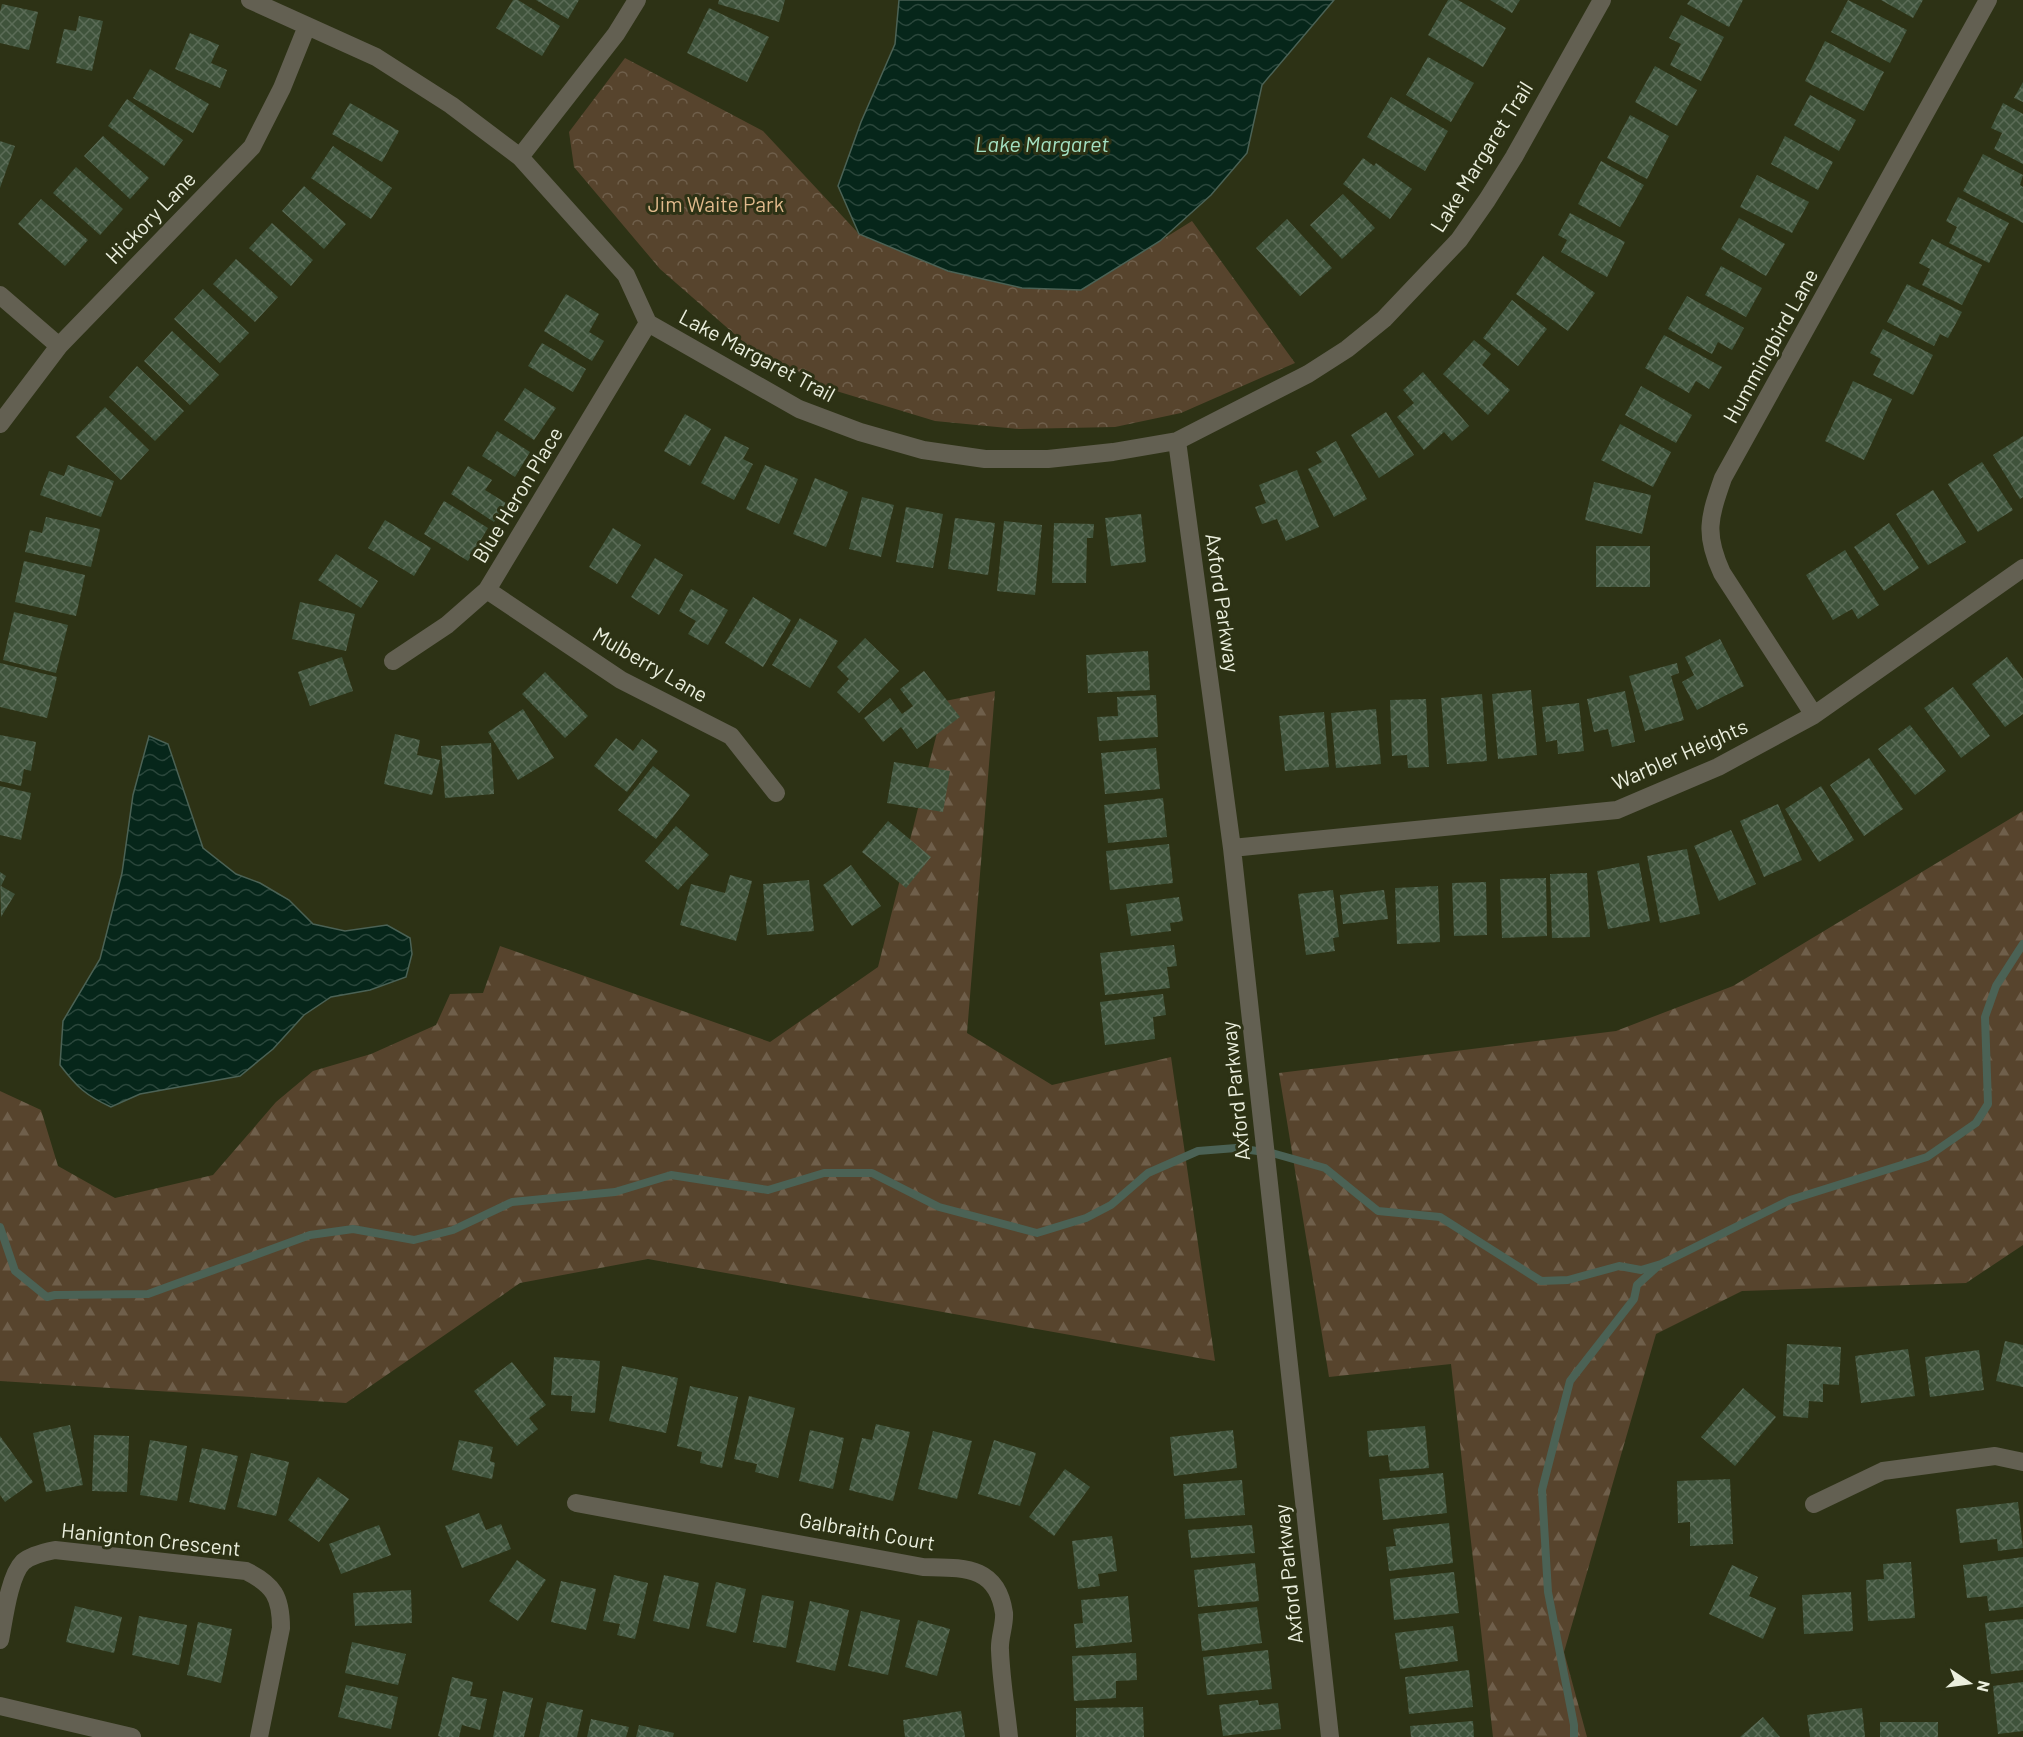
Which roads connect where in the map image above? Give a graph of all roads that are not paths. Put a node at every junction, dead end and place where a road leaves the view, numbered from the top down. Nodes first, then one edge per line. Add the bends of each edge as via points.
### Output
1 (250, 0) edge
2 (637, 0) edge
3 (1602, 0) edge
4 (1988, 0) edge
5 (306, 26) junction
6 (520, 157) junction
7 (0, 295) edge
8 (648, 323) junction
9 (59, 346) junction
10 (0, 424) edge
11 (1177, 441) junction
12 (2023, 568) edge
13 (487, 590) junction
14 (393, 661) dead end
15 (1814, 715) junction
16 (776, 794) dead end
17 (1232, 848) junction
18 (2023, 1462) edge
19 (576, 1503) dead end
20 (1814, 1504) dead end
21 (0, 1640) edge
22 (0, 1706) edge
23 (132, 1737) edge
24 (259, 1737) edge
25 (1009, 1737) edge
26 (1330, 1737) edge

1 - 5 street, Lake Margaret Trail
2 - 6 street via 616,34
3 - 11 street, Lake Margaret Trail via 1487,200 1423,281 1347,349 1308,374
4 - 15 street, Hummingbird Lane via 1723,478 1714,504 1712,552
5 - 6 street, Lake Margaret Trail via 376,57 451,105
5 - 9 street, Hickory Lane via 282,88 252,147
6 - 8 street, Lake Margaret Trail via 626,275
7 - 9 street
8 - 11 street, Lake Margaret Trail via 799,409 922,450 985,459 1048,459
8 - 13 street, Blue Heron Place
9 - 10 street, Hickory Lane
11 - 17 street, Axford Parkway
12 - 15 street, Warbler Heights
13 - 14 street, Blue Heron Place via 447,625
13 - 16 street, Mulberry Lane via 621,680 731,736
15 - 17 street, Warbler Heights via 1718,767 1617,810
17 - 26 street, Axford Parkway
18 - 20 street via 1995,1456 1883,1470
19 - 25 street, Galbraith Court via 923,1567 962,1568 981,1573 994,1587 1004,1614 999,1647
21 - 24 street, Hanignton Crescent via 16,1575 24,1562 38,1554 55,1550 246,1571 263,1579 276,1594 281,1612
22 - 23 street

